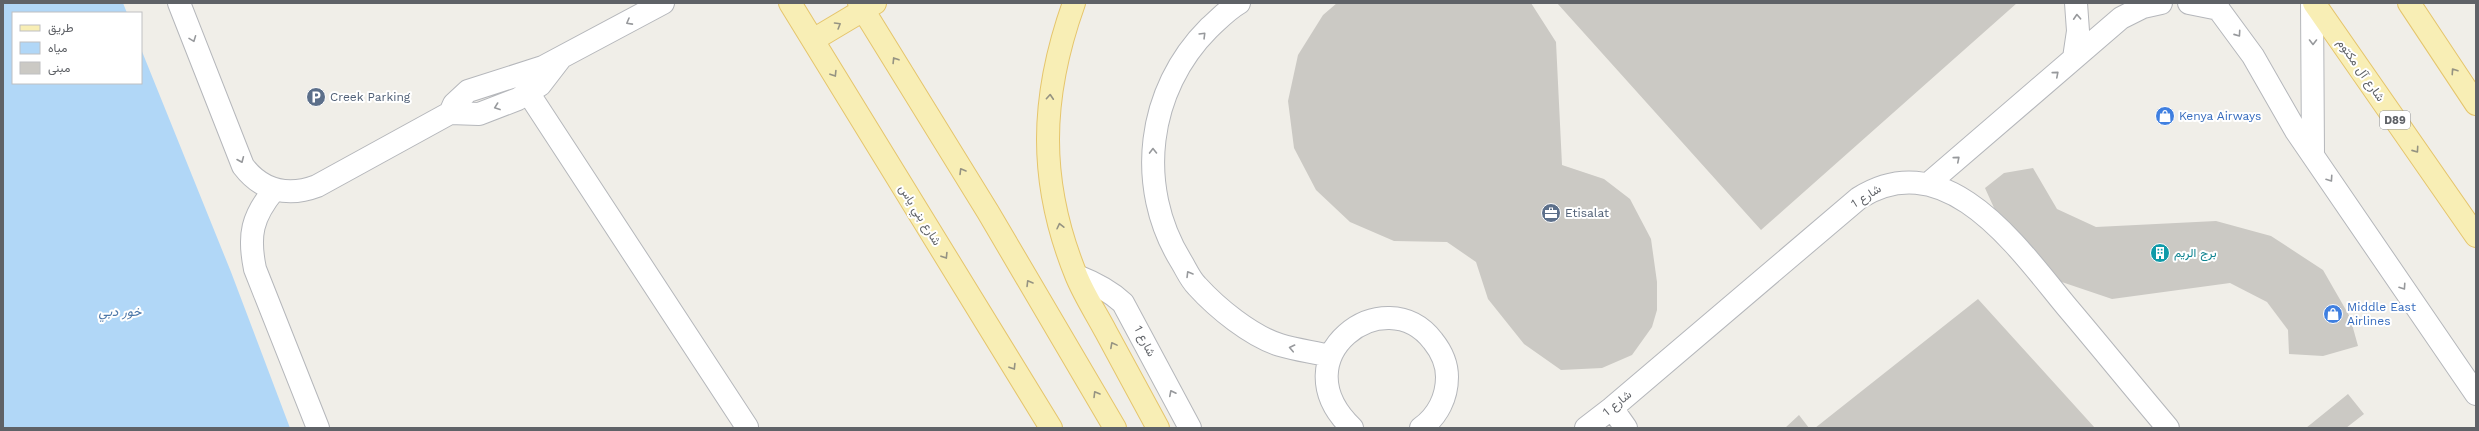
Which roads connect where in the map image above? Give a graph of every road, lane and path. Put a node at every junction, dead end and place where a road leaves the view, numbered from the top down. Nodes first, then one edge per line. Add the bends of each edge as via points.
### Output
1 (179, 3) edge
2 (663, 3) edge
3 (790, 3) edge
4 (1074, 3) edge
5 (1239, 3) edge
6 (2076, 3) edge
7 (2161, 3) edge
8 (2189, 3) edge
9 (2313, 3) edge
10 (2409, 3) edge
11 (866, 5) edge
12 (2217, 6) edge
13 (813, 40) junction
14 (2074, 58) junction
15 (560, 59) junction
16 (529, 94) junction
17 (2476, 104) edge
18 (450, 113) junction
19 (2313, 155) junction
20 (1928, 184) junction
21 (274, 190) junction
22 (2476, 236) edge
23 (1077, 276) junction
24 (1330, 356) junction
25 (2476, 394) edge
26 (1441, 406) junction
27 (1612, 408) junction
28 (318, 428) edge
29 (746, 428) edge
30 (1051, 428) edge
31 (1115, 428) edge
32 (1158, 428) edge
33 (1190, 428) edge
34 (1352, 428) edge
35 (1421, 428) edge
36 (1447, 428) edge
37 (1586, 428) edge
38 (1626, 428) edge
39 (2168, 428) edge

1 -> 21 street via 243,166 261,184
2 -> 15 street
3 - 13 main road, شارع بني ياس
23 -> 4 main road via 1061,231 1051,185 1047,138 1050,90 1059,44
24 -> 5 street via 1279,345 1233,320 1196,285 1169,240 1154,191 1153,140 1166,90 1192,45 1229,9
14 -> 6 street via 2078,31
7 - 14 street via 2144,7 2121,18
8 - 12 street
9 -> 19 street
9 -> 22 main road, شارع آل مكتوم / D89
17 -> 10 main road
13 -> 11 main road
31 -> 11 main road
12 -> 19 street via 2253,56 2296,131
13 -> 30 main road, شارع بني ياس
20 -> 14 street
15 - 16 street via 540,85
15 - 18 street via 510,79 468,91 454,104
16 -> 18 street via 479,114
16 - 29 street
18 - 21 street via 317,186 289,193
19 -> 25 street
20 - 27 street, شارع 1 via 1910,181 1891,182 1874,188 1859,198
20 - 39 street, شارع 1 via 1952,193 1994,221
21 - 28 street via 261,207 253,226 252,255 255,269
32 -> 23 main road
33 -> 23 street, شارع 1 via 1124,304 1110,291
24 - 26 street via 1340,340 1355,327 1373,319 1393,318 1412,324 1428,335 1440,350 1447,369 1447,388
24 - 34 street via 1326,376 1329,397 1339,415
26 - 35 street
26 - 36 street
27 - 37 street, شارع 1
27 - 38 street

